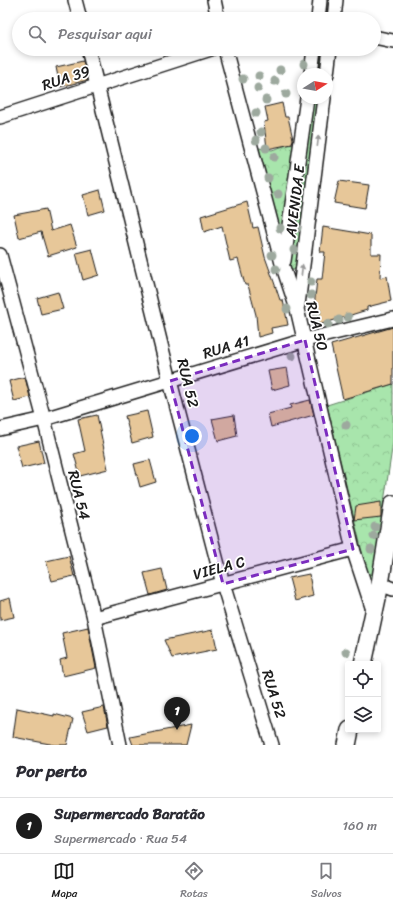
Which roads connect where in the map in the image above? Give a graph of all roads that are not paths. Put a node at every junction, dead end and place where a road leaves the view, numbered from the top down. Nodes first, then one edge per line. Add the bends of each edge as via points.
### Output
1 (75, 0) edge
2 (214, 0) edge
3 (320, 0) edge
4 (336, 0) edge
5 (78, 12) edge
6 (217, 12) edge
7 (319, 12) edge
8 (335, 12) edge
9 (381, 38) edge
10 (393, 41) edge
11 (90, 56) edge
12 (189, 56) edge
13 (227, 56) edge
14 (313, 56) edge
15 (329, 56) edge
16 (312, 68) edge
17 (328, 68) edge
18 (97, 85) junction
19 (306, 104) edge
20 (323, 104) edge
21 (0, 117) edge
22 (0, 255) edge
23 (283, 267) junction
24 (297, 309) junction
25 (393, 319) edge
26 (305, 340) junction
27 (170, 381) junction
28 (44, 419) junction
29 (0, 430) edge
30 (393, 504) edge
31 (353, 549) junction
32 (224, 584) junction
33 (386, 587) edge
34 (374, 613) junction
35 (94, 618) junction
36 (364, 661) edge
37 (349, 733) edge
38 (120, 745) edge
39 (272, 745) edge
40 (347, 745) edge

1 - 5 street
2 - 6 street
3 - 7 street
4 - 8 street
9 - 10 street
11 - 18 street, RUA 52
12 - 18 street, RUA 39
13 - 23 street, RUA 50
14 - 16 street
15 - 17 street
18 - 21 street, RUA 39
18 - 27 street, RUA 52
19 - 23 street, AVENIDA E
24 -> 20 street, AVENIDA E
22 - 28 street, RUA 54
23 - 24 street, RUA 50
24 - 26 street, RUA 50
25 - 26 street, RUA 41
26 - 27 street, RUA 41
26 - 31 street, RUA 50
27 - 28 street, RUA 41
27 - 32 street, RUA 52
28 - 29 street, RUA 41
28 - 35 street, RUA 54
30 - 33 street
31 - 32 street, VIELA C
31 - 34 street, RUA 50
32 - 35 street, VIELA C
32 - 39 street, RUA 52
33 - 34 street
34 - 36 street
35 - 38 street, RUA 54
37 - 40 street

